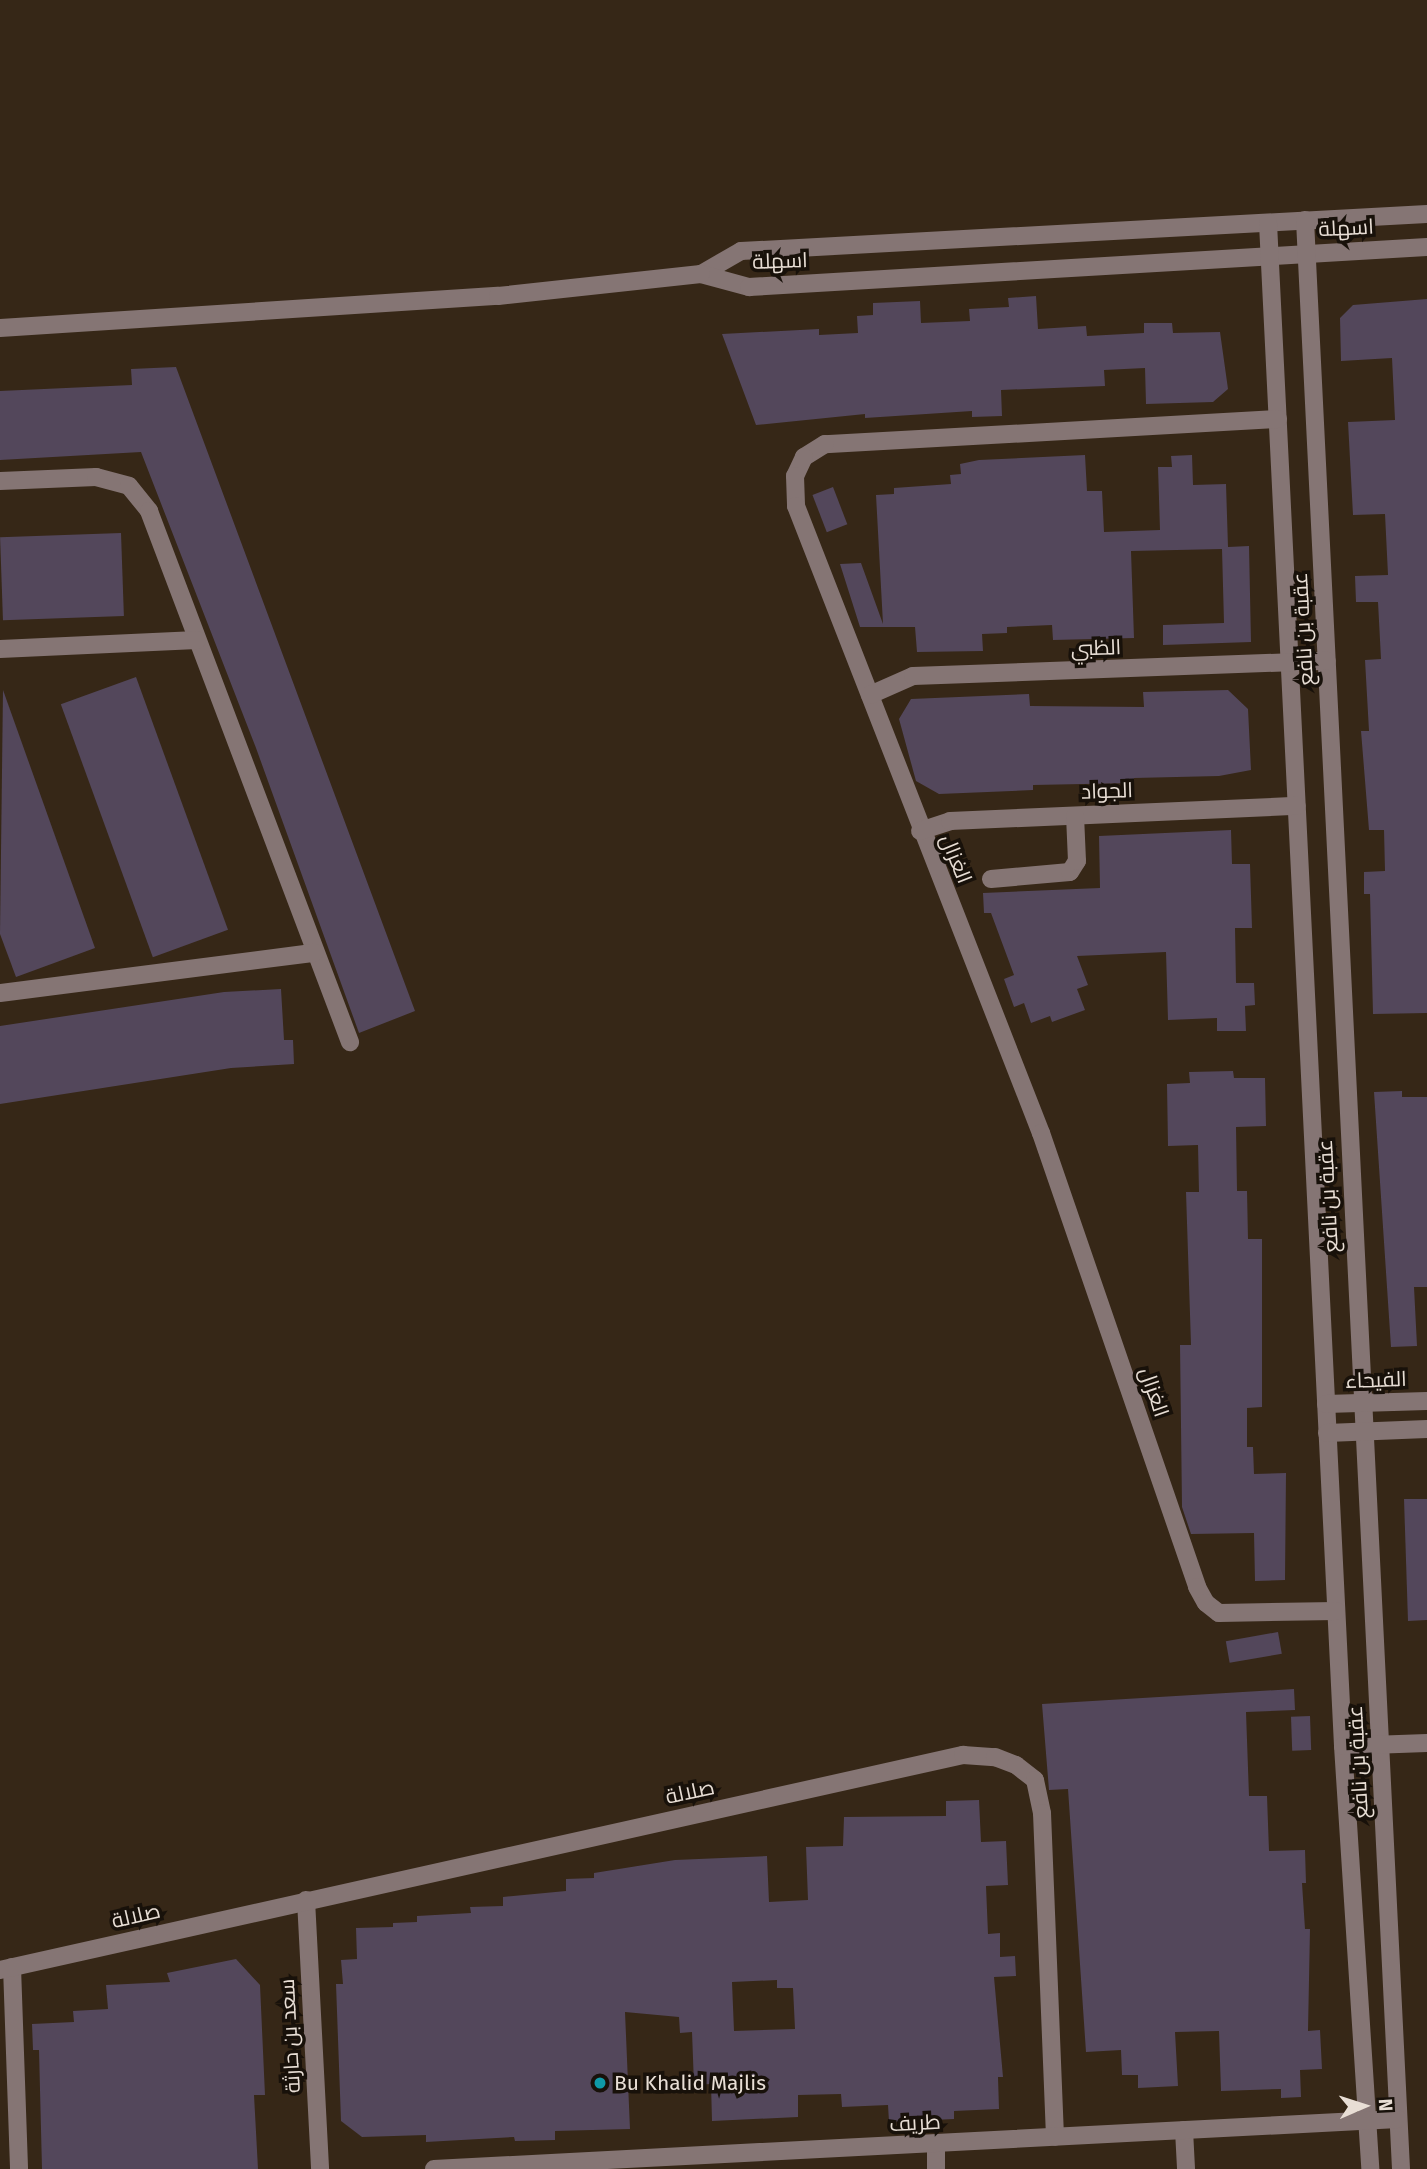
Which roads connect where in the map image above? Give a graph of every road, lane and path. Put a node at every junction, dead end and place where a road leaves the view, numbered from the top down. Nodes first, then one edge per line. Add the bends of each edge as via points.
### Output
1 (1427, 215) edge
2 (1305, 220) junction
3 (1268, 223) junction
4 (1427, 247) edge
5 (1306, 253) junction
6 (1268, 255) junction
7 (701, 274) junction
8 (0, 328) edge
9 (1278, 419) junction
10 (0, 481) edge
11 (197, 640) junction
12 (0, 649) edge
13 (1327, 661) junction
14 (1290, 664) junction
15 (870, 695) junction
16 (1297, 806) junction
17 (1075, 816) junction
18 (920, 831) junction
19 (991, 879) dead end
20 (314, 953) junction
21 (0, 993) edge
22 (349, 1042) dead end
23 (1427, 1401) edge
24 (1360, 1402) junction
25 (1326, 1404) junction
26 (1427, 1429) edge
27 (1361, 1431) junction
28 (1327, 1433) junction
29 (1336, 1611) junction
30 (1427, 1743) edge
31 (1381, 1745) junction
32 (1343, 1746) junction
33 (306, 1900) junction
34 (6, 1969) edge
35 (1398, 2119) junction
36 (1367, 2120) junction
37 (1184, 2130) junction
38 (1055, 2137) junction
39 (936, 2144) junction
40 (838, 2150) junction
41 (19, 2169) edge
42 (320, 2169) edge
43 (434, 2169) edge
44 (838, 2169) edge
45 (936, 2169) edge
46 (1186, 2169) edge
47 (1370, 2169) edge
48 (1401, 2169) edge

1 - 2 street, اسهلة
2 - 3 street, اسهلة
2 - 5 street, عقبة بن نافع
3 - 6 street, عقبة بن نافع
3 - 7 street, اسهلة via 741,251
4 - 5 street, اسهلة
5 - 6 street, اسهلة
5 - 13 street, عقبة بن نافع
6 - 7 street, اسهلة via 749,287
6 - 9 street, عقبة بن نافع
7 - 8 street via 498,296
9 - 14 street, عقبة بن نافع
9 - 15 street, الغزال via 825,444 804,457 794,476 796,506
10 - 11 street via 96,477 129,486 149,512
11 - 12 street
11 - 20 street
13 - 14 street, الظبي
13 - 24 street, عقبة بن نافع
14 - 15 street, الظبي via 913,677
14 - 16 street, عقبة بن نافع
15 - 18 street, الغزال
16 - 17 street, الجواد
16 - 25 street, عقبة بن نافع
17 - 18 street, الجواد via 950,821
17 - 19 street via 1077,861 1070,872
18 - 29 street, الغزال via 1041,1132 1196,1587 1219,1613
20 - 21 street
20 - 22 street
23 - 24 street, الفيحاء
24 - 25 street, الفيحاء
24 - 27 street, عقبة بن نافع
25 - 28 street, عقبة بن نافع
26 - 27 street
27 - 28 street
27 - 31 street, عقبة بن نافع
28 - 29 street, عقبة بن نافع
29 - 32 street, عقبة بن نافع
30 - 31 street
31 - 32 street
31 - 35 street, عقبة بن نافع
32 - 36 street, عقبة بن نافع
33 - 34 street, صلالة
33 - 38 street, صلالة via 962,1755 995,1756 1035,1780 1042,1813
33 - 42 street, سعد بن حارثة
34 - 41 street
35 - 36 street, طريف
35 - 48 street, عقبة بن نافع
36 - 37 street, طريف
36 - 47 street, عقبة بن نافع
37 - 38 street, طريف
37 - 46 street
38 - 39 street, طريف
39 - 40 street, طريف
39 - 45 street
40 - 43 street, طريف
40 - 44 street

